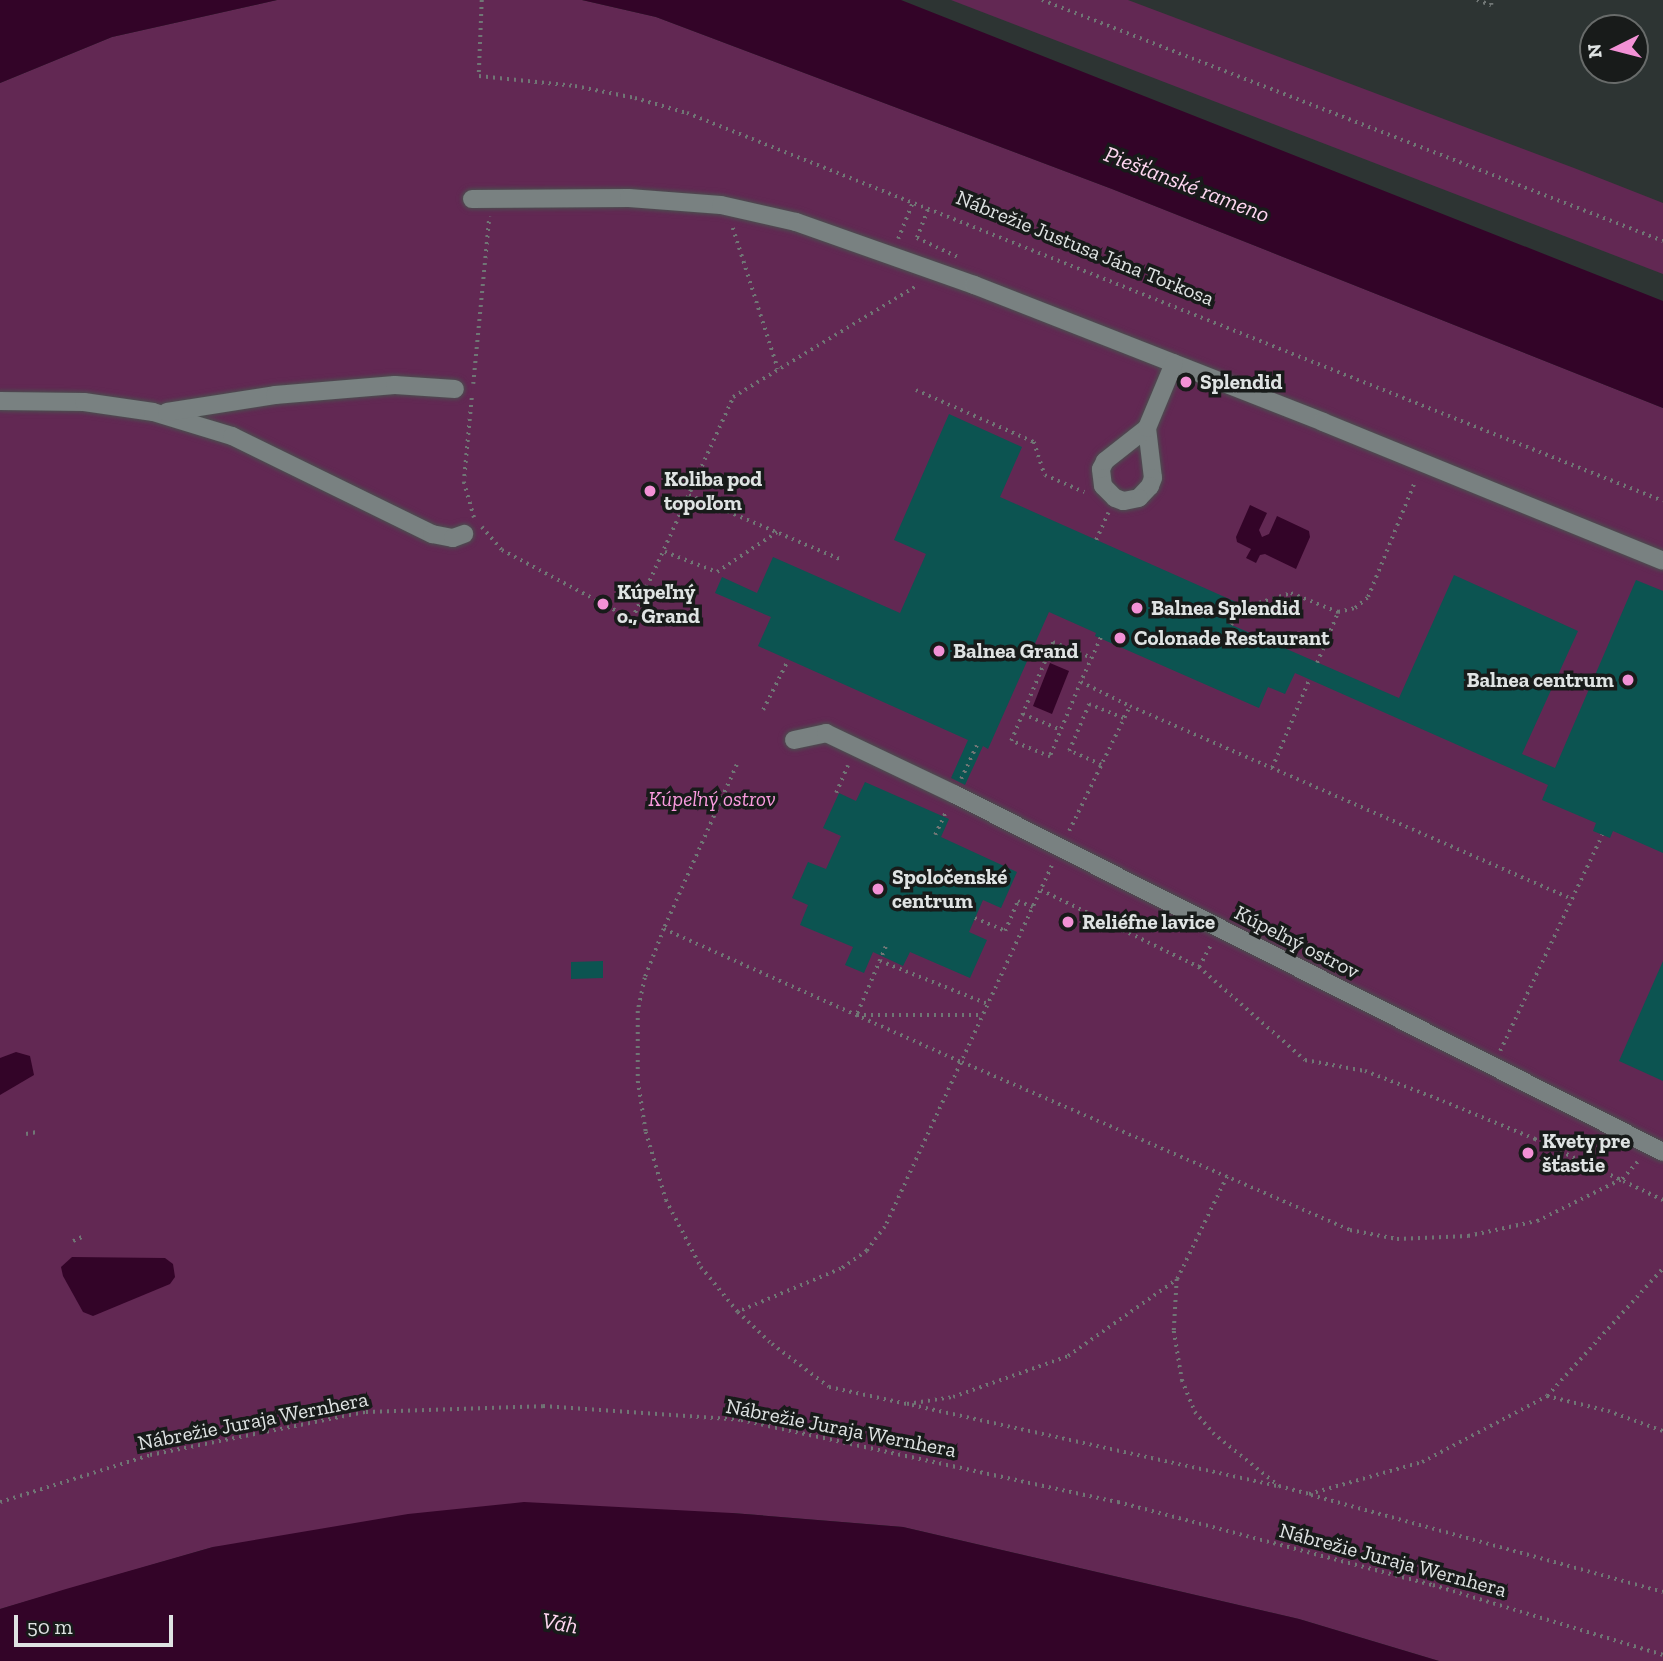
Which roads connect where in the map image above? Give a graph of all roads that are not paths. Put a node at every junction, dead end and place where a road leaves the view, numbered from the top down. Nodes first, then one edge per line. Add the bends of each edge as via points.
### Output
1 (472, 199) dead end
2 (1174, 363) junction
3 (455, 388) dead end
4 (0, 401) edge
5 (153, 412) junction
6 (1147, 428) junction
7 (464, 534) dead end
8 (1663, 561) edge
9 (794, 740) dead end
10 (1657, 1149) edge

1 - 2 street via 629,198 721,205 796,222 892,254
2 - 6 street
2 - 8 street
3 - 5 street via 395,385
4 - 5 street via 84,402
5 - 7 street via 232,436 432,534 453,538
6 - 6 street via 1150,486 1139,498 1113,502 1103,486 1101,469
9 - 10 street, Kúpeľný ostrov via 826,733 856,747

